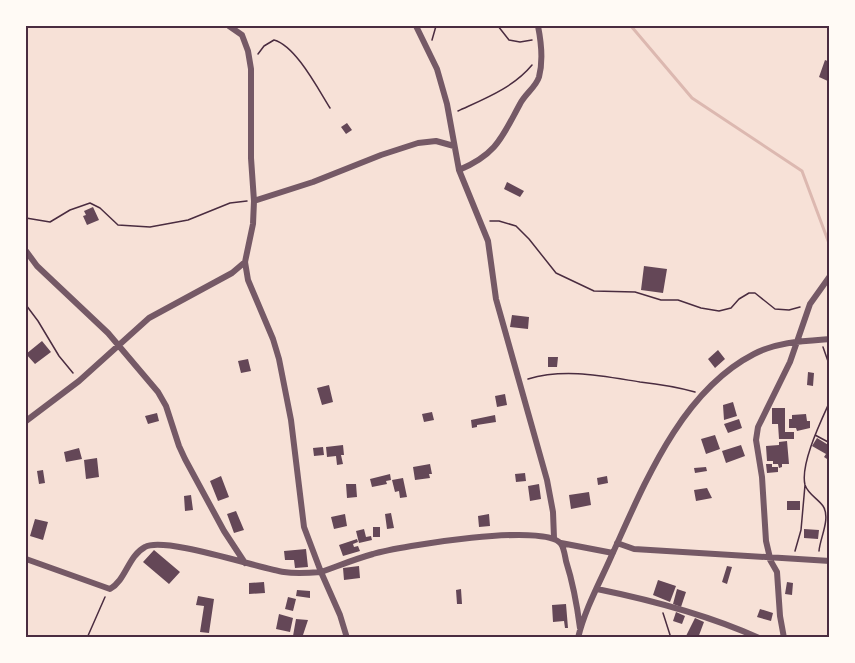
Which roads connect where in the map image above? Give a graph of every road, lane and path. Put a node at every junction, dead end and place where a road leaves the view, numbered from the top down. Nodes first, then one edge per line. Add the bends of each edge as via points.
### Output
1 (229, 26) edge
2 (416, 26) edge
3 (436, 26) edge
4 (498, 26) edge
5 (538, 26) edge
6 (541, 38) junction
7 (428, 49) junction
8 (540, 55) junction
9 (249, 56) junction
10 (330, 108) dead end
11 (449, 115) junction
12 (454, 146) junction
13 (459, 170) junction
14 (254, 201) junction
15 (26, 218) edge
16 (480, 221) junction
17 (26, 251) edge
18 (245, 262) junction
19 (830, 276) edge
20 (810, 304) junction
21 (26, 305) edge
22 (830, 339) edge
23 (822, 340) junction
24 (796, 342) junction
25 (118, 345) junction
26 (830, 367) edge
27 (80, 381) junction
28 (519, 381) junction
29 (702, 394) junction
30 (830, 401) edge
31 (26, 421) edge
32 (815, 435) junction
33 (830, 443) edge
34 (805, 485) junction
35 (554, 538) junction
36 (561, 543) junction
37 (617, 543) junction
38 (613, 553) junction
39 (770, 558) junction
40 (26, 559) edge
41 (791, 560) junction
42 (818, 561) junction
43 (830, 561) edge
44 (245, 564) junction
45 (321, 572) junction
46 (110, 589) junction
47 (597, 589) junction
48 (661, 605) junction
49 (580, 628) junction
50 (87, 638) edge
51 (347, 638) edge
52 (578, 638) edge
53 (671, 638) edge
54 (759, 638) edge
55 (784, 638) edge

1 - 9 street via 242,35
2 - 7 street
3 - 7 path
4 - 6 path via 514,42
5 - 6 street
6 - 8 street
7 - 11 street
8 - 11 path via 520,78
8 - 13 street via 537,81 501,140 482,158
9 - 10 path via 255,56 269,42 279,41 303,64
9 - 14 street
11 - 12 street
12 - 13 street
12 - 14 street via 436,141 411,145
13 - 16 street
14 - 15 path via 230,203 188,220 150,227 118,225 90,203 50,222
14 - 18 street via 254,224
16 - 20 path via 516,226 555,273 594,291 641,293 719,311 731,308 749,293 759,295 779,310
16 - 28 street via 488,241 496,299
17 - 25 street
18 - 25 street via 232,273 148,318
18 - 45 street via 248,280 279,359 304,527
19 - 20 street
20 - 24 street
21 - 27 path
22 - 23 street
23 - 24 street
23 - 26 path
24 - 29 street via 770,346 751,355
24 - 39 street via 758,427 756,440
25 - 27 street
25 - 44 street via 166,406 185,459
27 - 31 street
28 - 29 path via 567,373 659,384
28 - 35 street via 547,480
29 - 37 street via 662,454
30 - 32 path
32 - 33 path
32 - 34 path
34 - 41 path via 801,530
34 - 42 path via 826,512
35 - 36 street
35 - 45 street via 490,536 419,545 374,554
36 - 38 street
36 - 49 street
37 - 38 street
37 - 39 street via 634,549
38 - 47 street
39 - 41 street
39 - 55 street via 777,572
40 - 46 street
41 - 42 street
42 - 43 street
44 - 45 street via 296,573
44 - 46 street via 164,545 145,546
45 - 51 street
46 - 50 path
47 - 48 street
47 - 49 street
48 - 53 path
48 - 54 street
49 - 52 street

